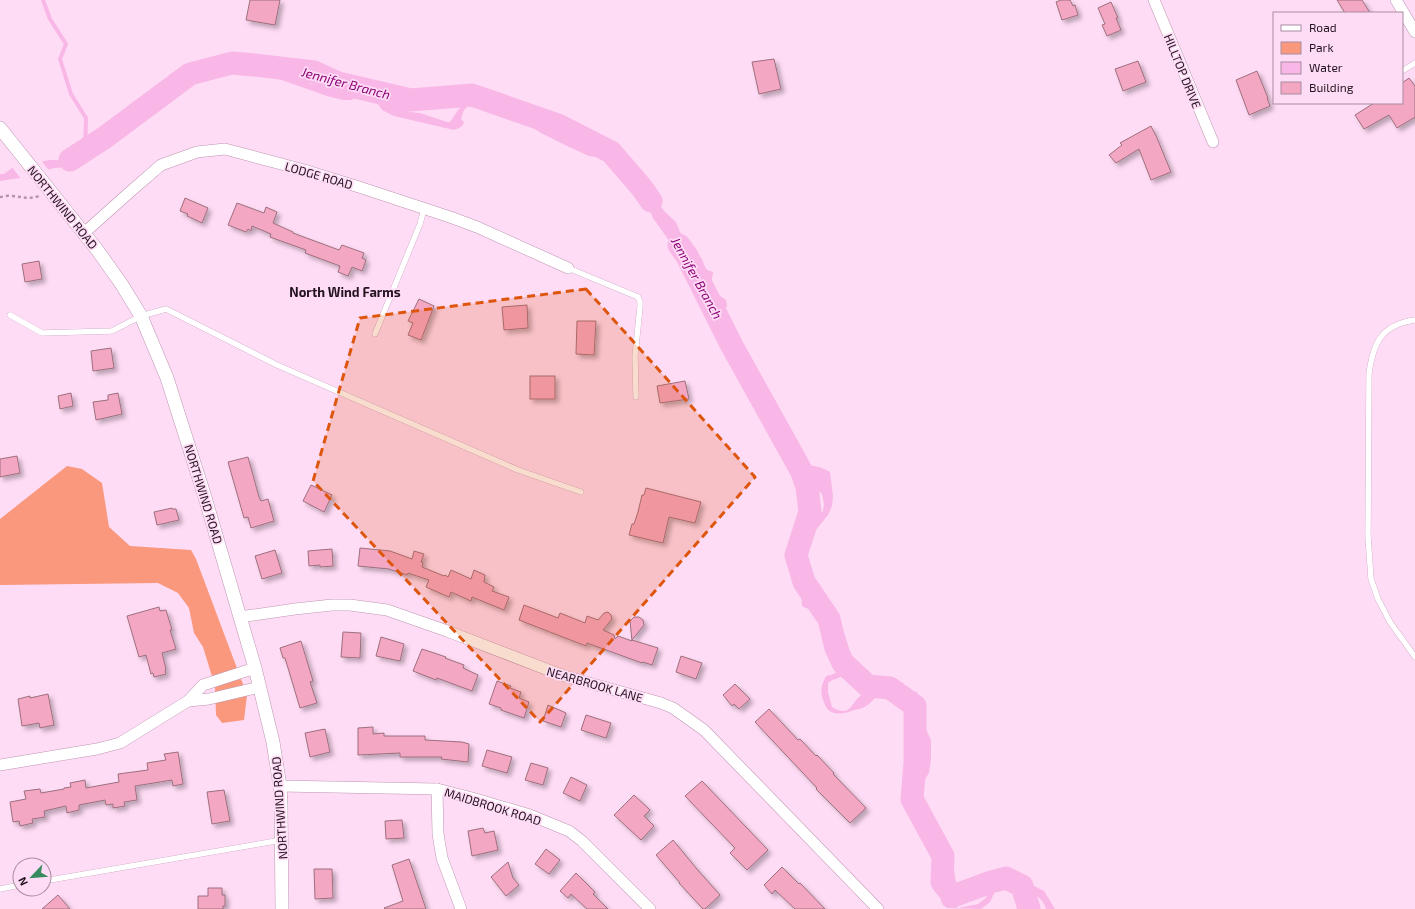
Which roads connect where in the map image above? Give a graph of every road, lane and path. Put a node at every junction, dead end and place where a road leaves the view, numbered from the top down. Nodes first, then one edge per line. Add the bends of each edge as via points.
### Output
1 (1154, 0) edge
2 (1396, 0) edge
3 (1415, 32) edge
4 (1415, 63) edge
5 (1403, 70) edge
6 (0, 128) edge
7 (1213, 142) dead end
8 (46, 186) junction
9 (0, 197) edge
10 (424, 209) junction
11 (84, 234) junction
12 (568, 268) joint
13 (10, 315) dead end
14 (140, 316) junction
15 (1415, 320) edge
16 (374, 334) dead end
17 (636, 397) dead end
18 (580, 492) dead end
19 (240, 617) junction
20 (1415, 657) edge
21 (255, 668) junction
22 (260, 687) junction
23 (188, 701) junction
24 (0, 765) edge
25 (280, 786) junction
26 (436, 789) junction
27 (282, 840) junction
28 (52, 880) edge
29 (12, 886) edge
30 (0, 888) edge
31 (282, 909) edge
32 (461, 909) edge
33 (650, 909) edge
34 (878, 909) edge

1 - 7 street, HILLTOP DRIVE
2 - 3 street
4 - 5 lane
6 - 8 street, NORTHWIND ROAD
8 - 9 path via 34,198 9,195
8 - 11 street, NORTHWIND ROAD
10 - 11 street, LODGE ROAD via 332,178 225,149 197,152 161,165
10 - 12 street, LODGE ROAD via 477,227
10 - 16 lane
11 - 14 street, NORTHWIND ROAD via 122,285
12 - 17 lane via 638,297 640,307 635,356
13 - 14 lane via 42,333 112,331
14 - 18 lane via 166,309 285,368 518,470
14 - 19 street, NORTHWIND ROAD via 162,366 180,418
15 - 20 lane via 1396,325 1386,332 1377,342 1372,355 1369,374 1368,536 1371,579 1378,599 1390,622
19 - 21 street, NORTHWIND ROAD
19 - 34 street, NEARBROOK LANE via 332,605 388,610 564,676 673,708 704,730
21 - 22 street, NORTHWIND ROAD
21 - 23 street via 203,685
22 - 23 street via 209,699
22 - 25 street, NORTHWIND ROAD
23 - 24 street via 120,743
25 - 26 street, MAIDBROOK ROAD
25 - 27 street, NORTHWIND ROAD
26 - 32 street via 442,858
26 - 33 street, MAIDBROOK ROAD via 530,815 569,831
27 - 28 lane
27 - 31 street, NORTHWIND ROAD
29 - 30 lane

